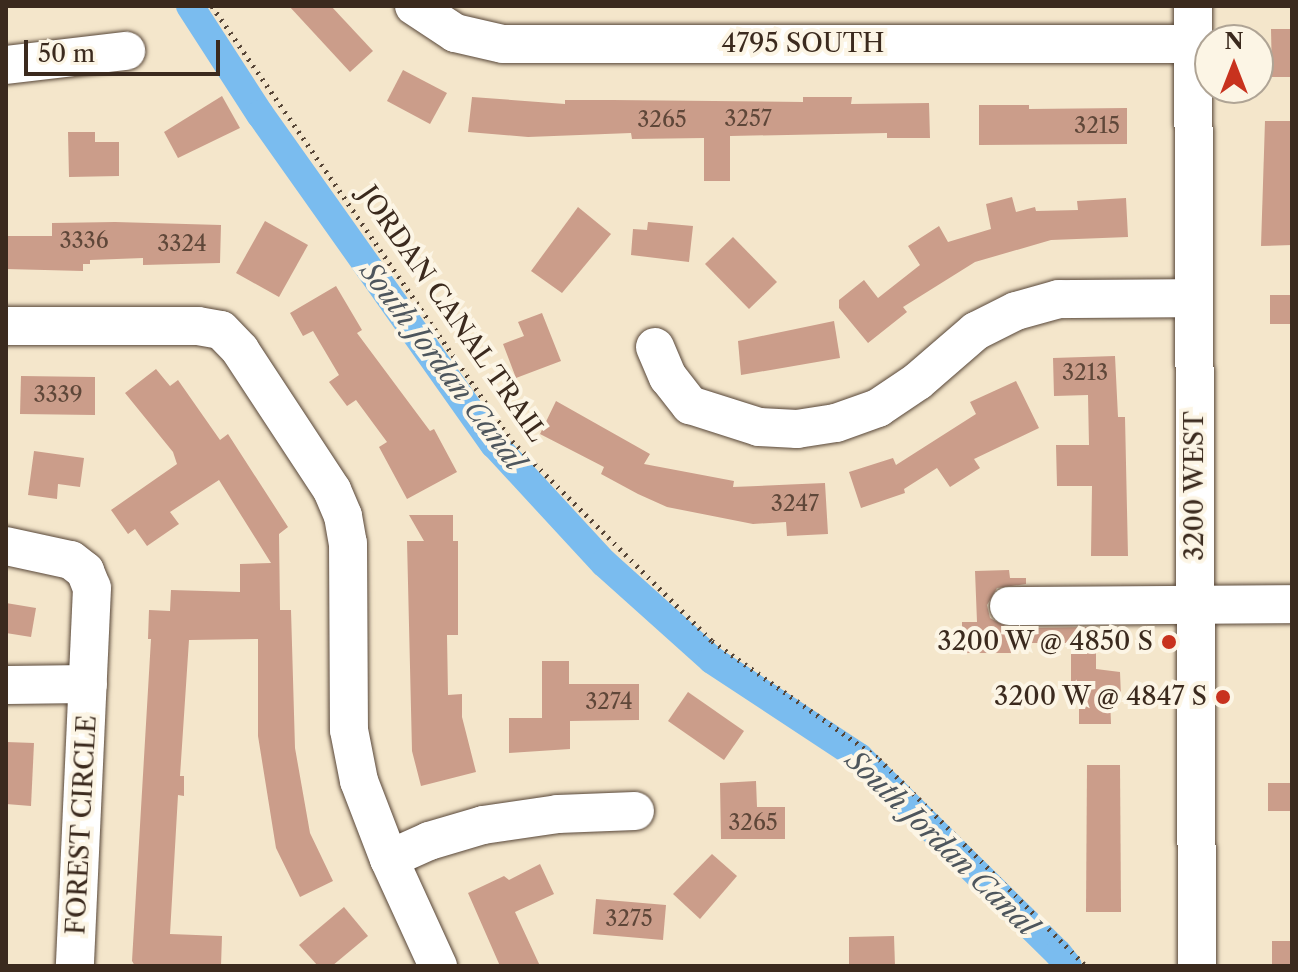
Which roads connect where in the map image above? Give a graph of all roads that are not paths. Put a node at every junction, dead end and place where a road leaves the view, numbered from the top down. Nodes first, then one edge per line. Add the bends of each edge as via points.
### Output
1 (1193, 6) edge
2 (417, 10) edge
3 (1193, 44) junction
4 (126, 51) dead end
5 (6, 65) edge
6 (1194, 298) junction
7 (6, 326) edge
8 (655, 347) dead end
9 (6, 546) edge
10 (1195, 604) junction
11 (1292, 604) edge
12 (1009, 606) dead end
13 (88, 684) junction
14 (6, 685) edge
15 (635, 811) dead end
16 (389, 859) junction
17 (75, 966) edge
18 (438, 966) edge
19 (1197, 966) edge

1 - 3 street, 3200 WEST
2 - 3 street, 4795 SOUTH via 455,33 503,44
3 - 6 street, 3200 WEST
4 - 5 street
6 - 8 street via 1059,299 1016,311 976,331 878,408 797,429 759,427 690,405 668,377
6 - 10 street, 3200 WEST
7 - 16 street via 198,326 221,330 240,350 332,490 343,516 348,543 349,730 359,781
9 - 13 street, FOREST CIRCLE via 71,560 85,571 93,608
10 - 11 street
10 - 12 street
10 - 19 street, 3200 WEST
13 - 14 street
13 - 17 street, FOREST CIRCLE
15 - 16 street via 558,814 483,825
16 - 18 street

